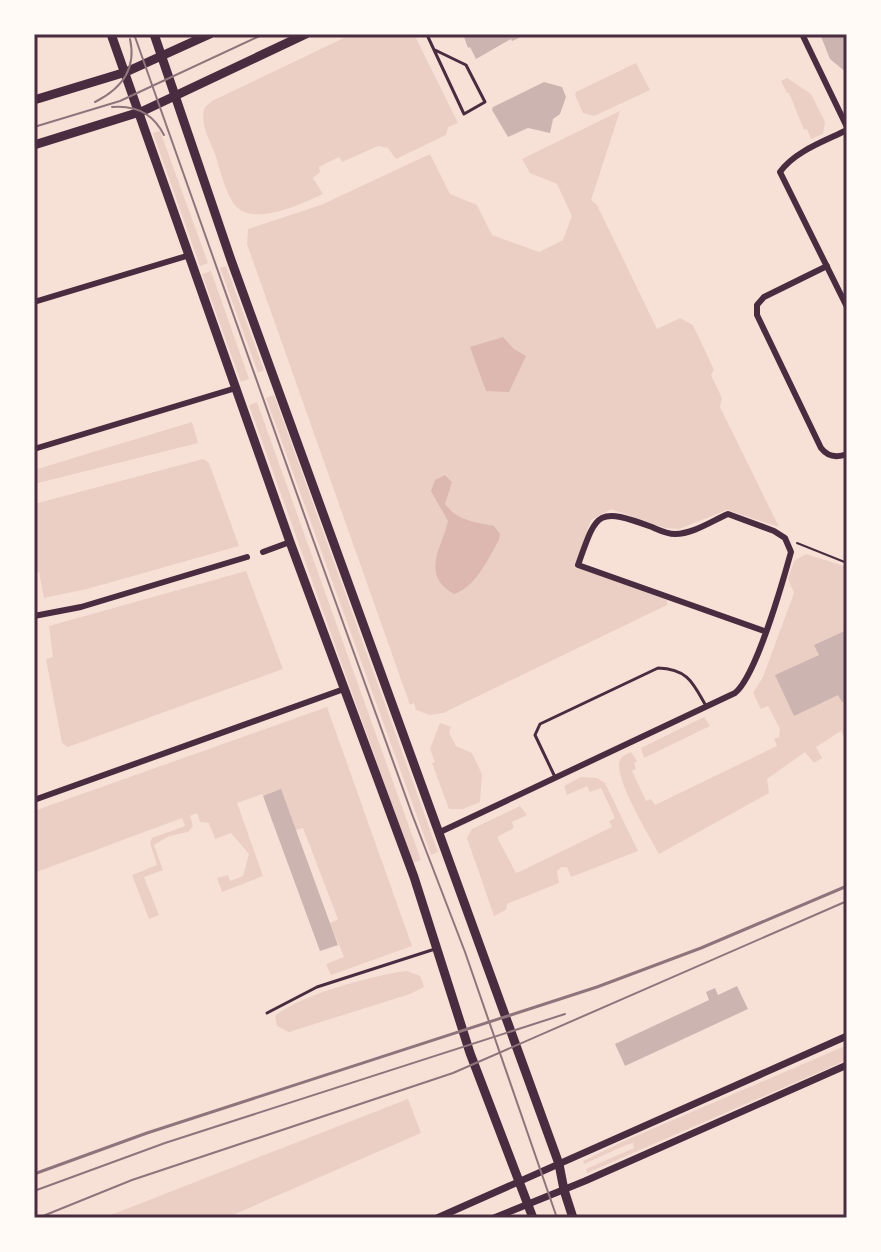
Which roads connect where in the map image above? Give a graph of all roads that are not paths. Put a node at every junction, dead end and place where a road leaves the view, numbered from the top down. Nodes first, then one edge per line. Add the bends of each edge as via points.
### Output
1 (111, 34) edge
2 (154, 34) edge
3 (210, 34) edge
4 (306, 34) edge
5 (430, 34) edge
6 (802, 34) edge
7 (435, 50) junction
8 (162, 57) junction
9 (126, 72) junction
10 (175, 97) junction
11 (34, 100) edge
12 (138, 113) junction
13 (847, 129) edge
14 (34, 145) edge
15 (190, 255) junction
16 (827, 266) junction
17 (34, 302) edge
18 (847, 307) edge
19 (236, 388) junction
20 (34, 449) edge
21 (847, 454) edge
22 (290, 542) junction
23 (263, 552) dead end
24 (247, 557) dead end
25 (34, 616) edge
26 (764, 631) junction
27 (344, 689) junction
28 (706, 706) junction
29 (555, 778) junction
30 (34, 800) edge
31 (437, 834) junction
32 (436, 948) junction
33 (267, 1013) dead end
34 (847, 1036) edge
35 (847, 1065) edge
36 (559, 1164) junction
37 (518, 1183) junction
38 (564, 1190) junction
39 (528, 1204) junction
40 (437, 1218) edge
41 (494, 1218) edge
42 (533, 1218) edge
43 (573, 1218) edge

1 - 9 main road
2 - 8 main road
3 - 8 main road
4 - 10 main road
5 - 7 lane
6 - 13 street
7 - 7 lane via 464,114 485,102 466,65
8 - 9 main road
8 - 10 main road
9 - 11 main road
9 - 12 main road
10 - 12 main road
10 - 31 main road
12 - 14 main road
12 - 15 main road
13 - 16 street via 808,149 780,172
15 - 17 street
15 - 19 main road
16 - 18 street
16 - 21 street via 764,297 757,315 821,448 838,457
19 - 20 street
19 - 22 main road
22 - 23 street
22 - 27 main road
24 - 25 street
26 - 26 street via 578,565 590,531 613,513 672,534 728,514 774,531 785,538 791,552
26 - 28 street via 740,689
27 - 30 street
27 - 32 main road
28 - 29 street
28 - 29 lane via 680,672 658,668 633,679 540,724 535,735
29 - 31 street
31 - 36 main road
32 - 33 lane via 317,987
32 - 37 main road
34 - 36 street
35 - 38 street
36 - 37 street
36 - 38 main road
37 - 39 main road
37 - 40 street
38 - 39 street
38 - 43 main road
39 - 41 street
39 - 42 main road

